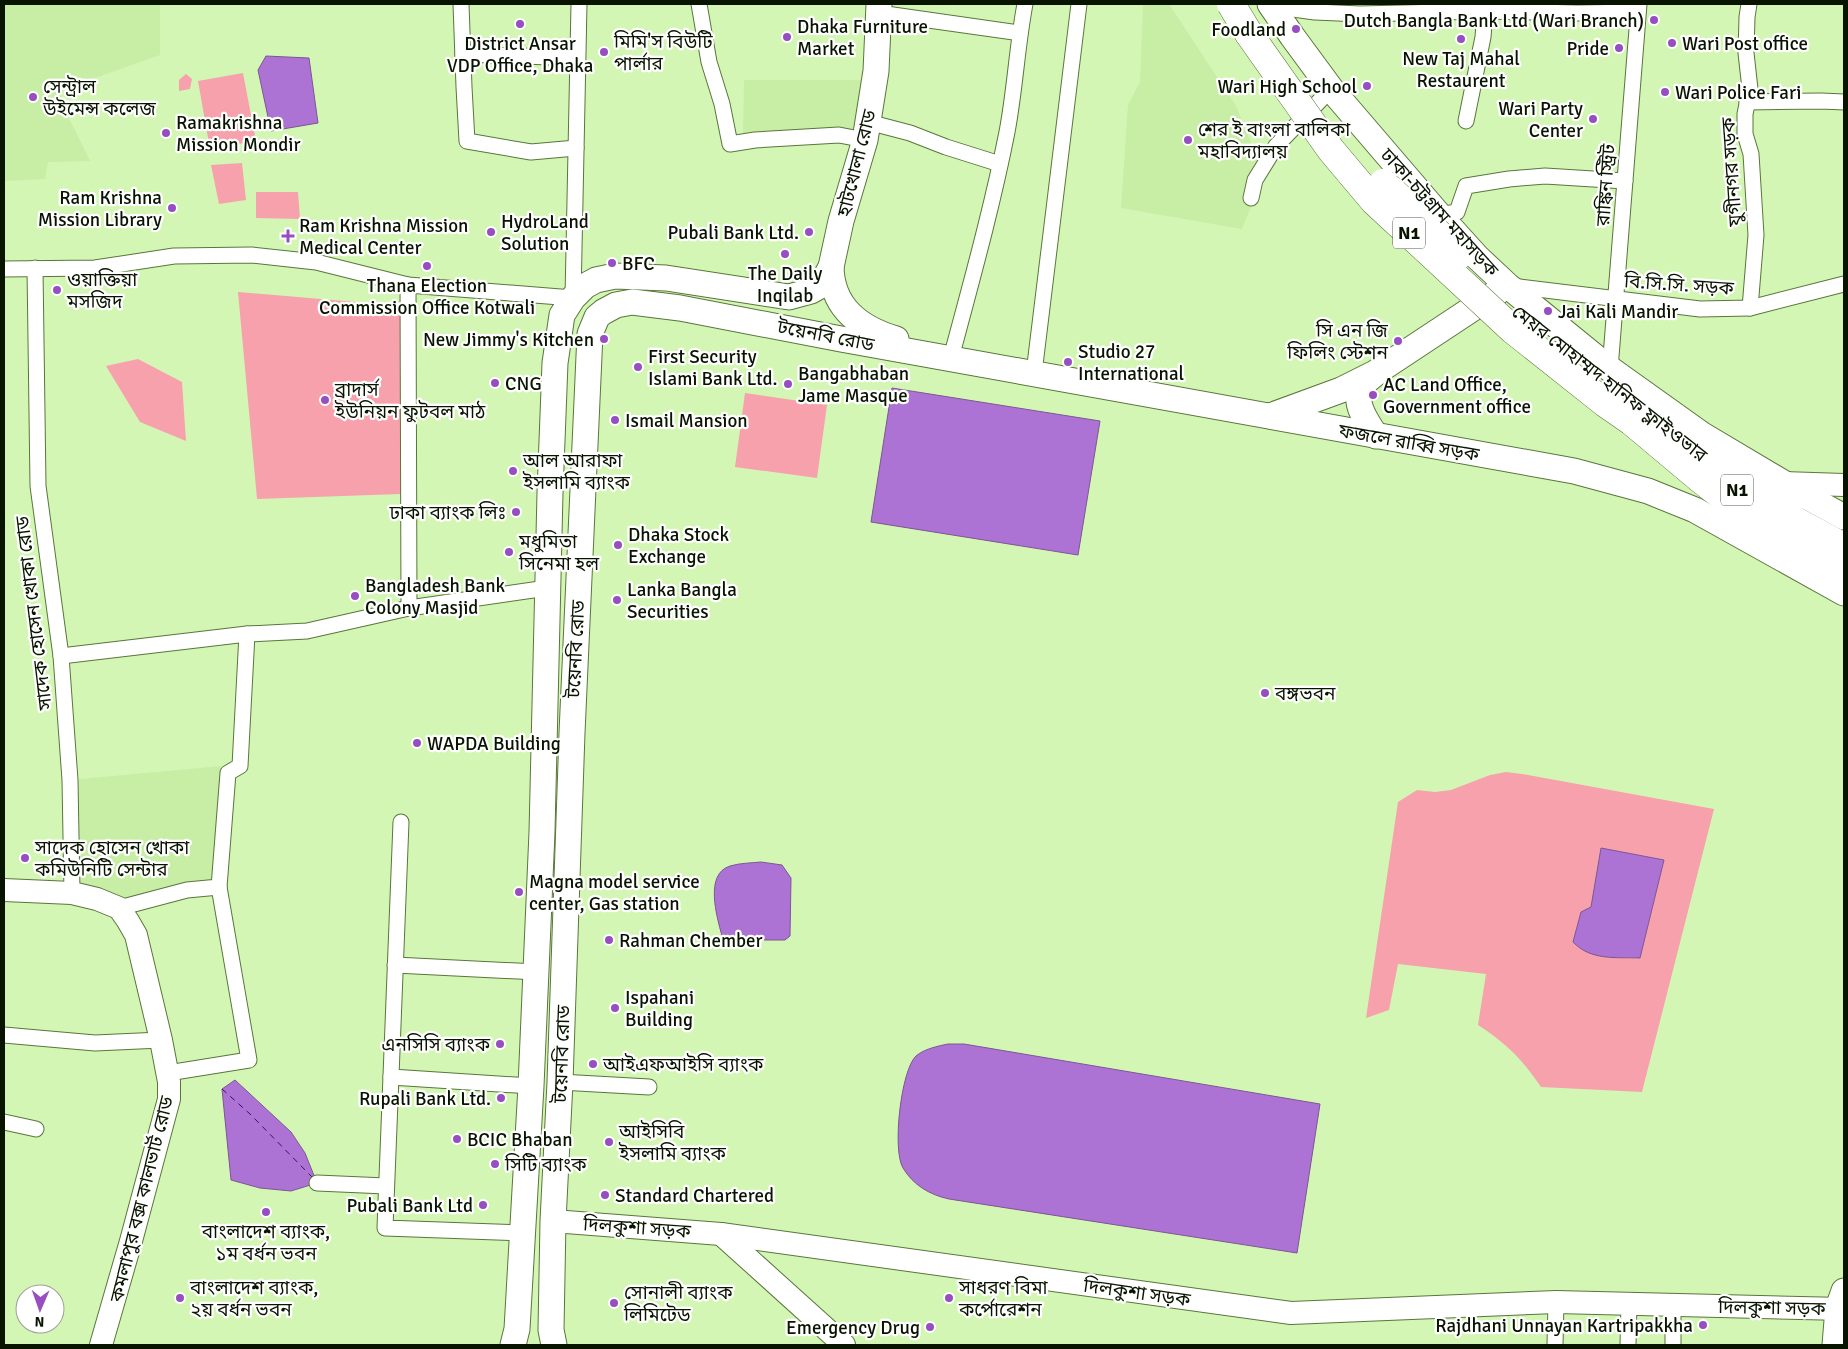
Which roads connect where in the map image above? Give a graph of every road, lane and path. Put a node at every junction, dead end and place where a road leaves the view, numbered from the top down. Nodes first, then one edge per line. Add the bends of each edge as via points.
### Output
1 (461, 4) edge
2 (579, 4) edge
3 (699, 4) edge
4 (1025, 4) edge
5 (1078, 4) edge
6 (1217, 4) edge
7 (1231, 4) edge
8 (1264, 4) edge
9 (1750, 4) edge
10 (879, 8) edge
11 (1639, 8) edge
12 (1407, 9) edge
13 (1485, 11) junction
14 (1020, 34) junction
15 (463, 54) junction
16 (578, 58) junction
17 (1331, 89) junction
18 (1747, 102) junction
19 (1844, 102) edge
20 (1466, 121) dead end
21 (1296, 125) junction
22 (867, 131) junction
23 (576, 148) junction
24 (1000, 164) junction
25 (1625, 181) junction
26 (1251, 198) dead end
27 (1439, 216) junction
28 (831, 267) junction
29 (35, 268) junction
30 (4, 269) edge
31 (1844, 284) edge
32 (408, 285) junction
33 (1508, 286) junction
34 (483, 291) junction
35 (789, 297) junction
36 (573, 298) junction
37 (1616, 300) junction
38 (1750, 308) junction
39 (1472, 309) junction
40 (779, 326) junction
41 (560, 329) junction
42 (951, 358) junction
43 (1610, 369) junction
44 (1034, 373) junction
45 (1375, 374) junction
46 (1637, 415) junction
47 (1268, 417) junction
48 (1376, 436) junction
49 (1783, 484) junction
50 (1844, 485) edge
51 (1844, 517) edge
52 (1844, 535) edge
53 (1844, 547) edge
54 (1844, 558) edge
55 (1844, 573) edge
56 (547, 588) junction
57 (1844, 593) edge
58 (409, 608) junction
59 (247, 634) junction
60 (61, 656) junction
61 (401, 822) dead end
62 (219, 887) junction
63 (4, 890) edge
64 (72, 893) junction
65 (119, 908) junction
66 (395, 965) junction
67 (536, 972) junction
68 (4, 1035) edge
69 (161, 1040) junction
70 (168, 1073) junction
71 (391, 1077) junction
72 (560, 1082) junction
73 (531, 1086) junction
74 (649, 1087) dead end
75 (4, 1122) edge
76 (36, 1128) dead end
77 (317, 1182) dead end
78 (386, 1186) junction
79 (553, 1221) junction
80 (522, 1233) junction
81 (721, 1234) junction
82 (1556, 1302) junction
83 (1842, 1303) edge
84 (1629, 1304) junction
85 (1673, 1304) junction
86 (514, 1342) edge
87 (554, 1343) edge
88 (101, 1345) edge
89 (844, 1345) edge
90 (1555, 1345) edge
91 (1628, 1345) edge
92 (1673, 1345) edge
93 (1835, 1345) edge

1 - 15 street
2 - 16 street
3 - 22 street via 709,62 730,144
4 - 14 street
5 - 44 street
6 - 21 street
7 - 46 highway, মেয়র মোহাম্মদ হানিফ ফ্লাইওভার / N1, bridge via 1331,150 1374,201 1513,330 1605,403
8 - 12 street via 1315,12
8 - 17 main road, ঢাকা-চট্টগ্রাম মহাসড়ক
8 - 46 highway, মেয়র মোহাম্মদ হানিফ ফ্লাইওভার / N1, bridge via 1317,104 1370,172 1431,226 1492,289
9 - 18 street, যুগীনগর সড়ক via 1747,17 1750,89
10 - 14 street
10 - 22 main road, হাটখোলা রোড via 876,71
11 - 13 street via 1577,13
11 - 25 street, রাঙ্কিন স্ট্রিট
12 - 13 street
13 - 20 street
14 - 24 street via 1014,92
15 - 16 street
15 - 23 street via 467,141 531,152
16 - 23 street
17 - 21 street
17 - 27 main road, ঢাকা-চট্টগ্রাম মহাসড়ক
18 - 19 street
18 - 38 street, যুগীনগর সড়ক via 1745,134 1751,154 1756,234
21 - 26 street via 1276,146 1255,180
21 - 39 street via 1362,200
22 - 24 street via 910,132
22 - 28 main road, হাটখোলা রোড
23 - 36 street
24 - 42 street
25 - 27 street via 1545,176 1466,186 1457,212
25 - 37 street, রাঙ্কিন স্ট্রিট
27 - 33 main road, ঢাকা-চট্টগ্রাম মহাসড়ক
28 - 35 main road, হাটখোলা রোড via 818,287
28 - 42 main road via 832,283 840,302 855,320 889,337
29 - 30 street
29 - 32 street via 95,268 174,256 252,255 316,262
29 - 60 street, সাদেক হোসেন খোকা রোড via 38,486
31 - 38 street, বি.সি.সি. সড়ক
32 - 34 street
32 - 58 street
33 - 37 street, বি.সি.সি. সড়ক
33 - 39 main road
33 - 43 main road, ঢাকা-চট্টগ্রাম মহাসড়ক
34 - 36 street
34 - 41 street via 497,299 545,305 556,314
35 - 36 main road, টয়েনবি রোড via 652,276 622,276 591,283
35 - 40 main road via 798,307 797,315
36 - 41 main road, টয়েনবি রোড via 562,315
37 - 38 street, বি.সি.সি. সড়ক via 1700,309
37 - 43 street, রাঙ্কিন স্ট্রিট
39 - 45 main road
40 - 42 main road, টয়েনবি রোড
40 - 72 main road, টয়েনবি রোড via 632,302 603,312 594,321 590,334
41 - 56 main road, টয়েনবি রোড via 555,363
42 - 44 main road, ফজলে রাব্বি সড়ক
43 - 49 main road, ঢাকা-চট্টগ্রাম মহাসড়ক via 1701,434
44 - 47 main road, ফজলে রাব্বি সড়ক
45 - 47 main road
45 - 48 main road via 1362,385 1359,402
46 - 52 highway via 1676,425
46 - 53 highway, মেয়র মোহাম্মদ হানিফ ফ্লাইওভার / N1 via 1669,431 1796,521
46 - 54 highway, মেয়র মোহাম্মদ হানিফ ফ্লাইওভার / N1 via 1776,516
46 - 55 highway via 1699,478
47 - 48 main road, ফজলে রাব্বি সড়ক
48 - 57 main road, ফজলে রাব্বি সড়ক via 1574,471 1648,491 1695,510
49 - 50 street
49 - 51 main road, ঢাকা-চট্টগ্রাম মহাসড়ক
56 - 58 street
56 - 67 main road, টয়েনবি রোড
58 - 59 street via 308,631
59 - 60 street
59 - 62 street via 240,766 228,773
60 - 64 street, সাদেক হোসেন খোকা রোড via 70,780
61 - 66 street
62 - 65 street via 187,890
62 - 70 street via 249,1060
63 - 64 street
64 - 65 street
65 - 69 street, কমলাপুর বক্স কালভার্ট রোড via 136,935
66 - 67 street
66 - 71 street
67 - 73 main road, টয়েনবি রোড
68 - 69 street via 95,1044
69 - 70 street, কমলাপুর বক্স কালভার্ট রোড
70 - 88 street, কমলাপুর বক্স কালভার্ট রোড via 169,1099
71 - 73 street
71 - 78 street
72 - 74 street
72 - 79 main road, টয়েনবি রোড
73 - 80 main road, টয়েনবি রোড
75 - 76 street
77 - 78 street
78 - 80 street via 385,1228
79 - 81 street, দিলকুশা সড়ক
79 - 87 main road, টয়েনবি রোড via 551,1330
80 - 86 main road, টয়েনবি রোড
81 - 82 street, দিলকুশা সড়ক via 1291,1313
81 - 89 street
82 - 84 street, দিলকুশা সড়ক
82 - 90 street
83 - 85 street, দিলকুশা সড়ক
83 - 93 main road
84 - 85 street, দিলকুশা সড়ক
84 - 91 street
85 - 92 street
86 - 87 main road

